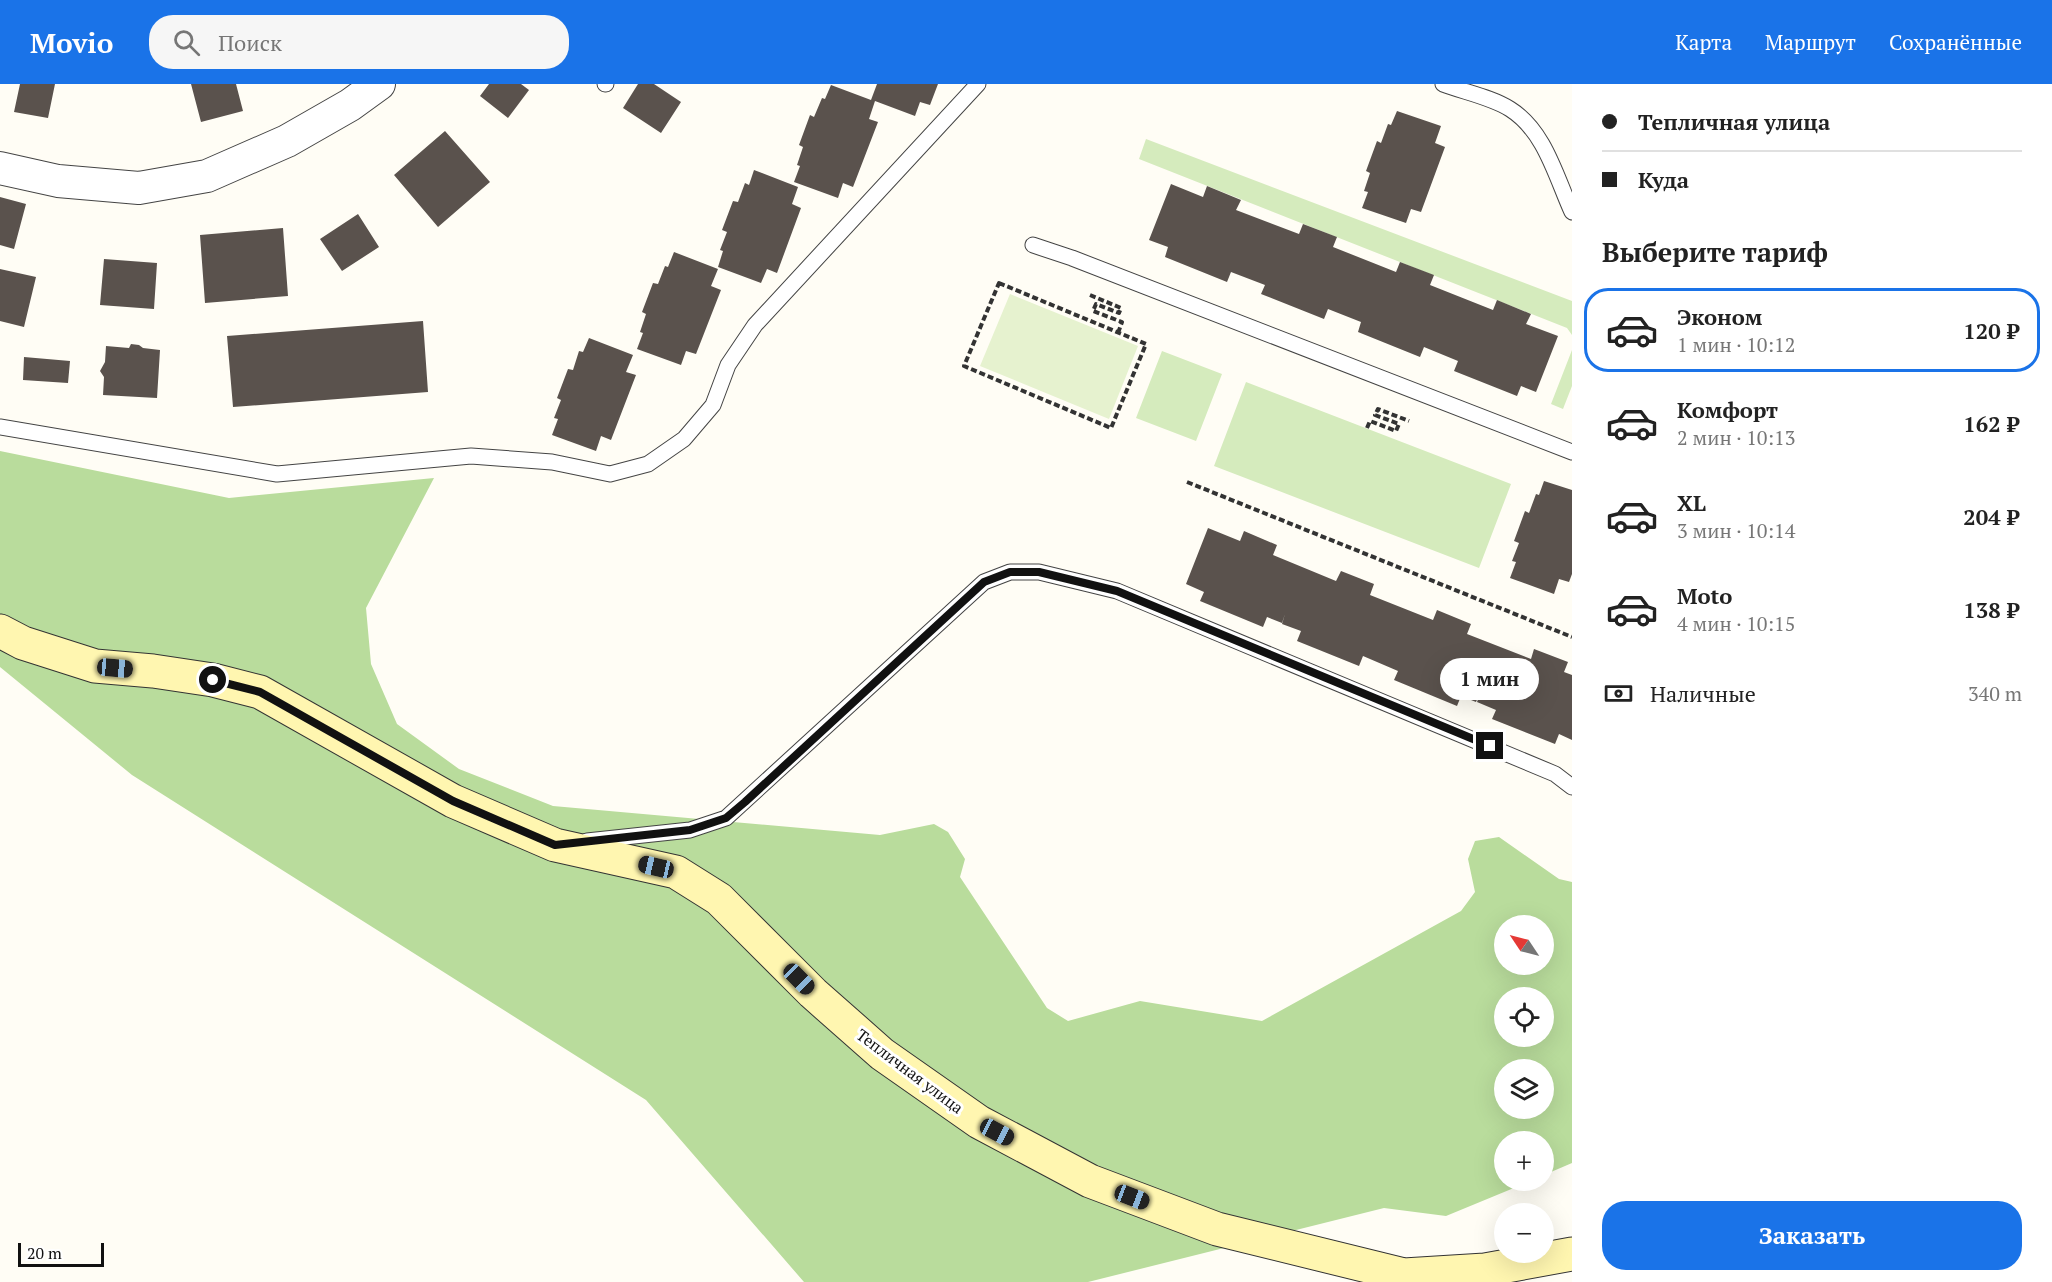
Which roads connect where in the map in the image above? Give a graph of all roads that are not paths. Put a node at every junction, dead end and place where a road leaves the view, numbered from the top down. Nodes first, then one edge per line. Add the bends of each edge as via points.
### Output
1 (379, 84) edge
2 (978, 84) edge
3 (1443, 84) edge
4 (0, 168) edge
5 (1572, 212) edge
6 (1034, 245) dead end
7 (0, 427) edge
8 (1572, 452) edge
9 (0, 631) edge
10 (1572, 787) edge
11 (555, 845) junction
12 (1572, 1254) edge

1 - 4 street via 287,141 207,176 139,188 58,181
2 - 7 lane via 755,325 728,365 713,405 684,439 648,464 610,474 552,462 471,456 277,474
3 - 5 lane via 1509,109 1526,123 1540,140
6 - 8 lane
9 - 11 street, Тепличная улица via 23,643 95,666 213,680 260,692 453,801
10 - 11 lane via 1555,774 1117,591 1039,572 1010,572 984,582 726,818 690,830
11 - 12 street, Тепличная улица via 676,872 719,899 813,993 882,1054 979,1122 1090,1181 1217,1229 1404,1275 1485,1270

